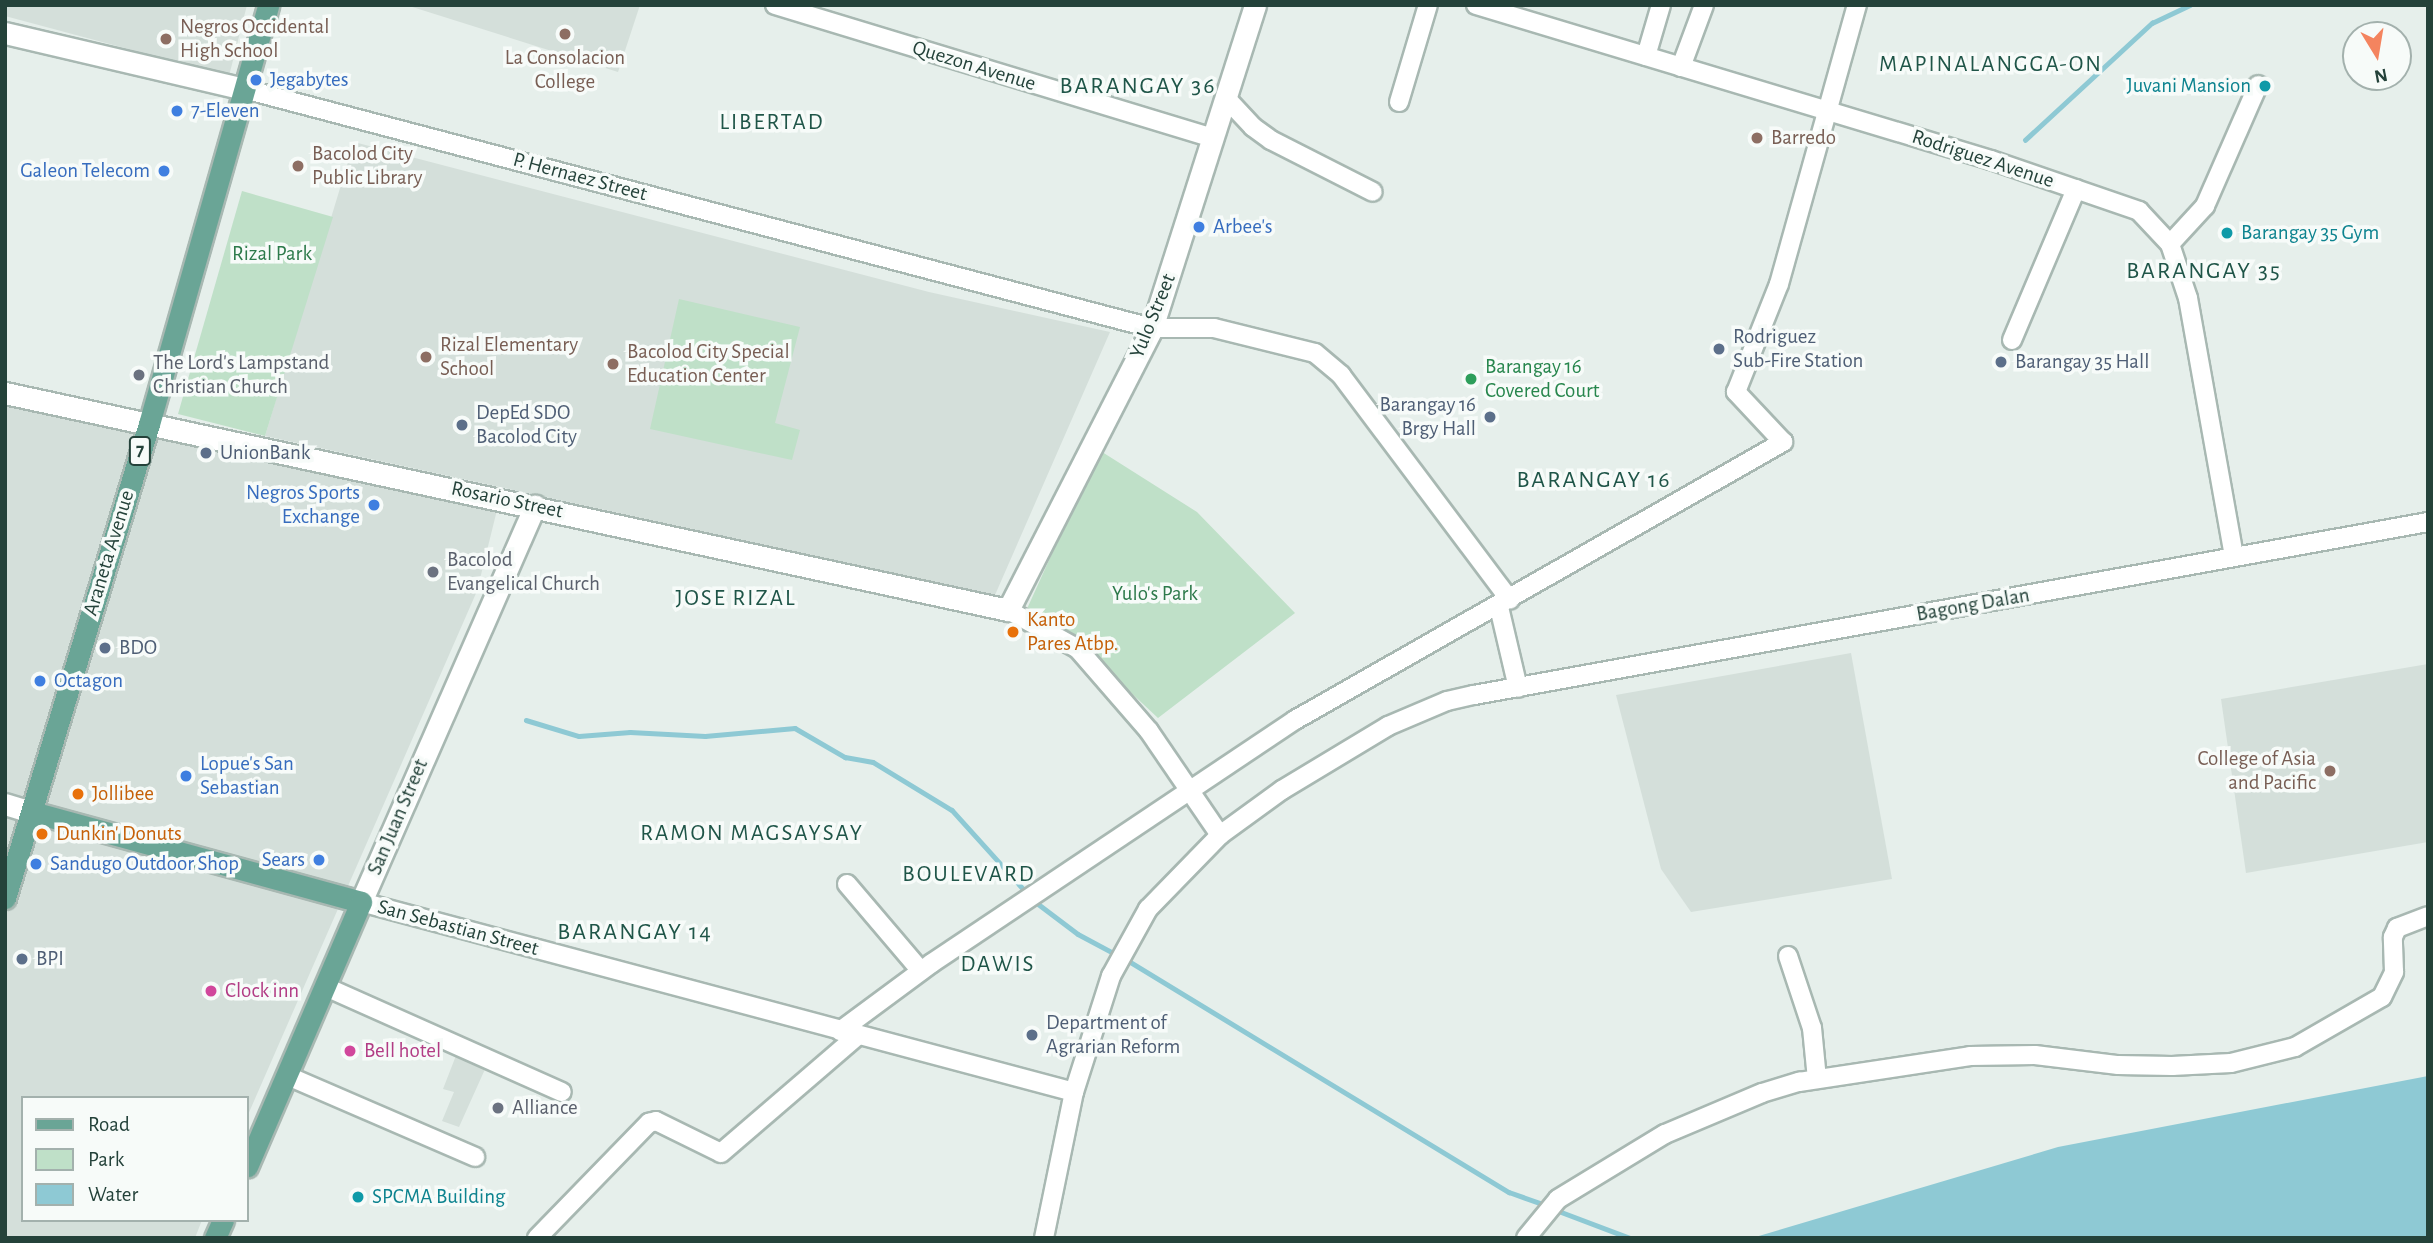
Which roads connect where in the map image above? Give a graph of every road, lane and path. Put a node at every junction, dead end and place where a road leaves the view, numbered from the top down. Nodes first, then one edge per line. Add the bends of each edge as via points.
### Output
1 (268, 5) edge
2 (775, 5) edge
3 (1255, 5) edge
4 (1428, 5) edge
5 (1476, 5) edge
6 (1661, 5) edge
7 (1704, 5) edge
8 (1857, 5) edge
9 (816, 11) edge
10 (5, 33) edge
11 (1646, 56) junction
12 (1681, 67) junction
13 (2258, 85) dead end
14 (244, 89) junction
15 (1225, 97) junction
16 (1399, 102) dead end
17 (1828, 111) junction
18 (1214, 138) junction
19 (2077, 189) junction
20 (1373, 192) dead end
21 (2169, 244) junction
22 (1152, 328) junction
23 (2012, 340) dead end
24 (5, 393) edge
25 (149, 424) junction
26 (535, 506) junction
27 (2428, 522) edge
28 (2234, 557) junction
29 (1504, 603) junction
30 (1008, 610) junction
31 (1518, 688) junction
32 (1192, 789) junction
33 (5, 804) edge
34 (32, 812) junction
35 (1220, 835) junction
36 (847, 884) dead end
37 (5, 898) edge
38 (361, 902) junction
39 (2428, 916) edge
40 (1788, 956) dead end
41 (921, 971) junction
42 (326, 987) junction
43 (848, 1034) junction
44 (288, 1076) junction
45 (1817, 1079) junction
46 (562, 1092) dead end
47 (1074, 1092) junction
48 (475, 1157) dead end
49 (248, 1165) edge
50 (222, 1222) edge
51 (1529, 1232) edge
52 (215, 1238) edge
53 (537, 1238) edge
54 (1044, 1238) edge

1 - 14 main road, Araneta Avenue / 7
2 - 9 street, Quezon Avenue
3 - 15 street, Yulo Street
4 - 16 street
5 - 11 street, Rodriguez Avenue
6 - 11 street
7 - 12 street
8 - 17 street
9 - 18 street, Quezon Avenue
10 - 14 street, P. Hernaez Street
11 - 12 street, Rodriguez Avenue
12 - 17 street, Rodriguez Avenue
13 - 21 street via 2205,206
14 - 22 street, P. Hernaez Street
14 - 25 main road, Araneta Avenue / 7
15 - 18 street, Yulo Street
15 - 20 street via 1271,140
17 - 19 street, Rodriguez Avenue
17 - 29 street via 1779,284 1736,392 1783,442
18 - 22 street, Yulo Street
19 - 21 street, Rodriguez Avenue via 2139,211
19 - 23 street
21 - 28 street, Rodriguez Avenue via 2189,299
22 - 29 street, P. Hernaez Street via 1214,328 1325,358
22 - 30 street, Yulo Street
24 - 25 street, Rosario Street
25 - 26 street, Rosario Street
25 - 34 main road, Araneta Avenue / 7
26 - 30 street, Rosario Street
26 - 38 street, San Juan Street
27 - 28 street, Bagong Dalan
28 - 31 street, Bagong Dalan
29 - 31 street
29 - 32 street via 1295,720
30 - 32 street via 1078,649 1149,730
31 - 35 street, Bagong Dalan via 1447,701 1388,726 1282,790
32 - 35 street
32 - 41 street
33 - 34 street, San Sebastian Street
34 - 37 main road, Araneta Avenue / 7
34 - 38 main road, San Sebastian Street
35 - 47 street, Bagong Dalan via 1172,881 1132,936 1111,976
36 - 41 street
38 - 42 main road, San Juan Street
38 - 43 street, San Sebastian Street
39 - 45 street via 2398,928 2393,937 2394,972 2382,997 2357,1015 2265,1056 2172,1066 2007,1054 1927,1060
40 - 45 street via 1810,1017
41 - 43 street
42 - 44 main road, San Juan Street
42 - 46 street
43 - 47 street, San Sebastian Street
43 - 53 street via 721,1153 656,1121 649,1123
44 - 48 street
44 - 49 main road, San Juan Street
45 - 51 street via 1762,1093 1687,1123 1558,1199
47 - 54 street, Bagong Dalan
50 - 52 main road

